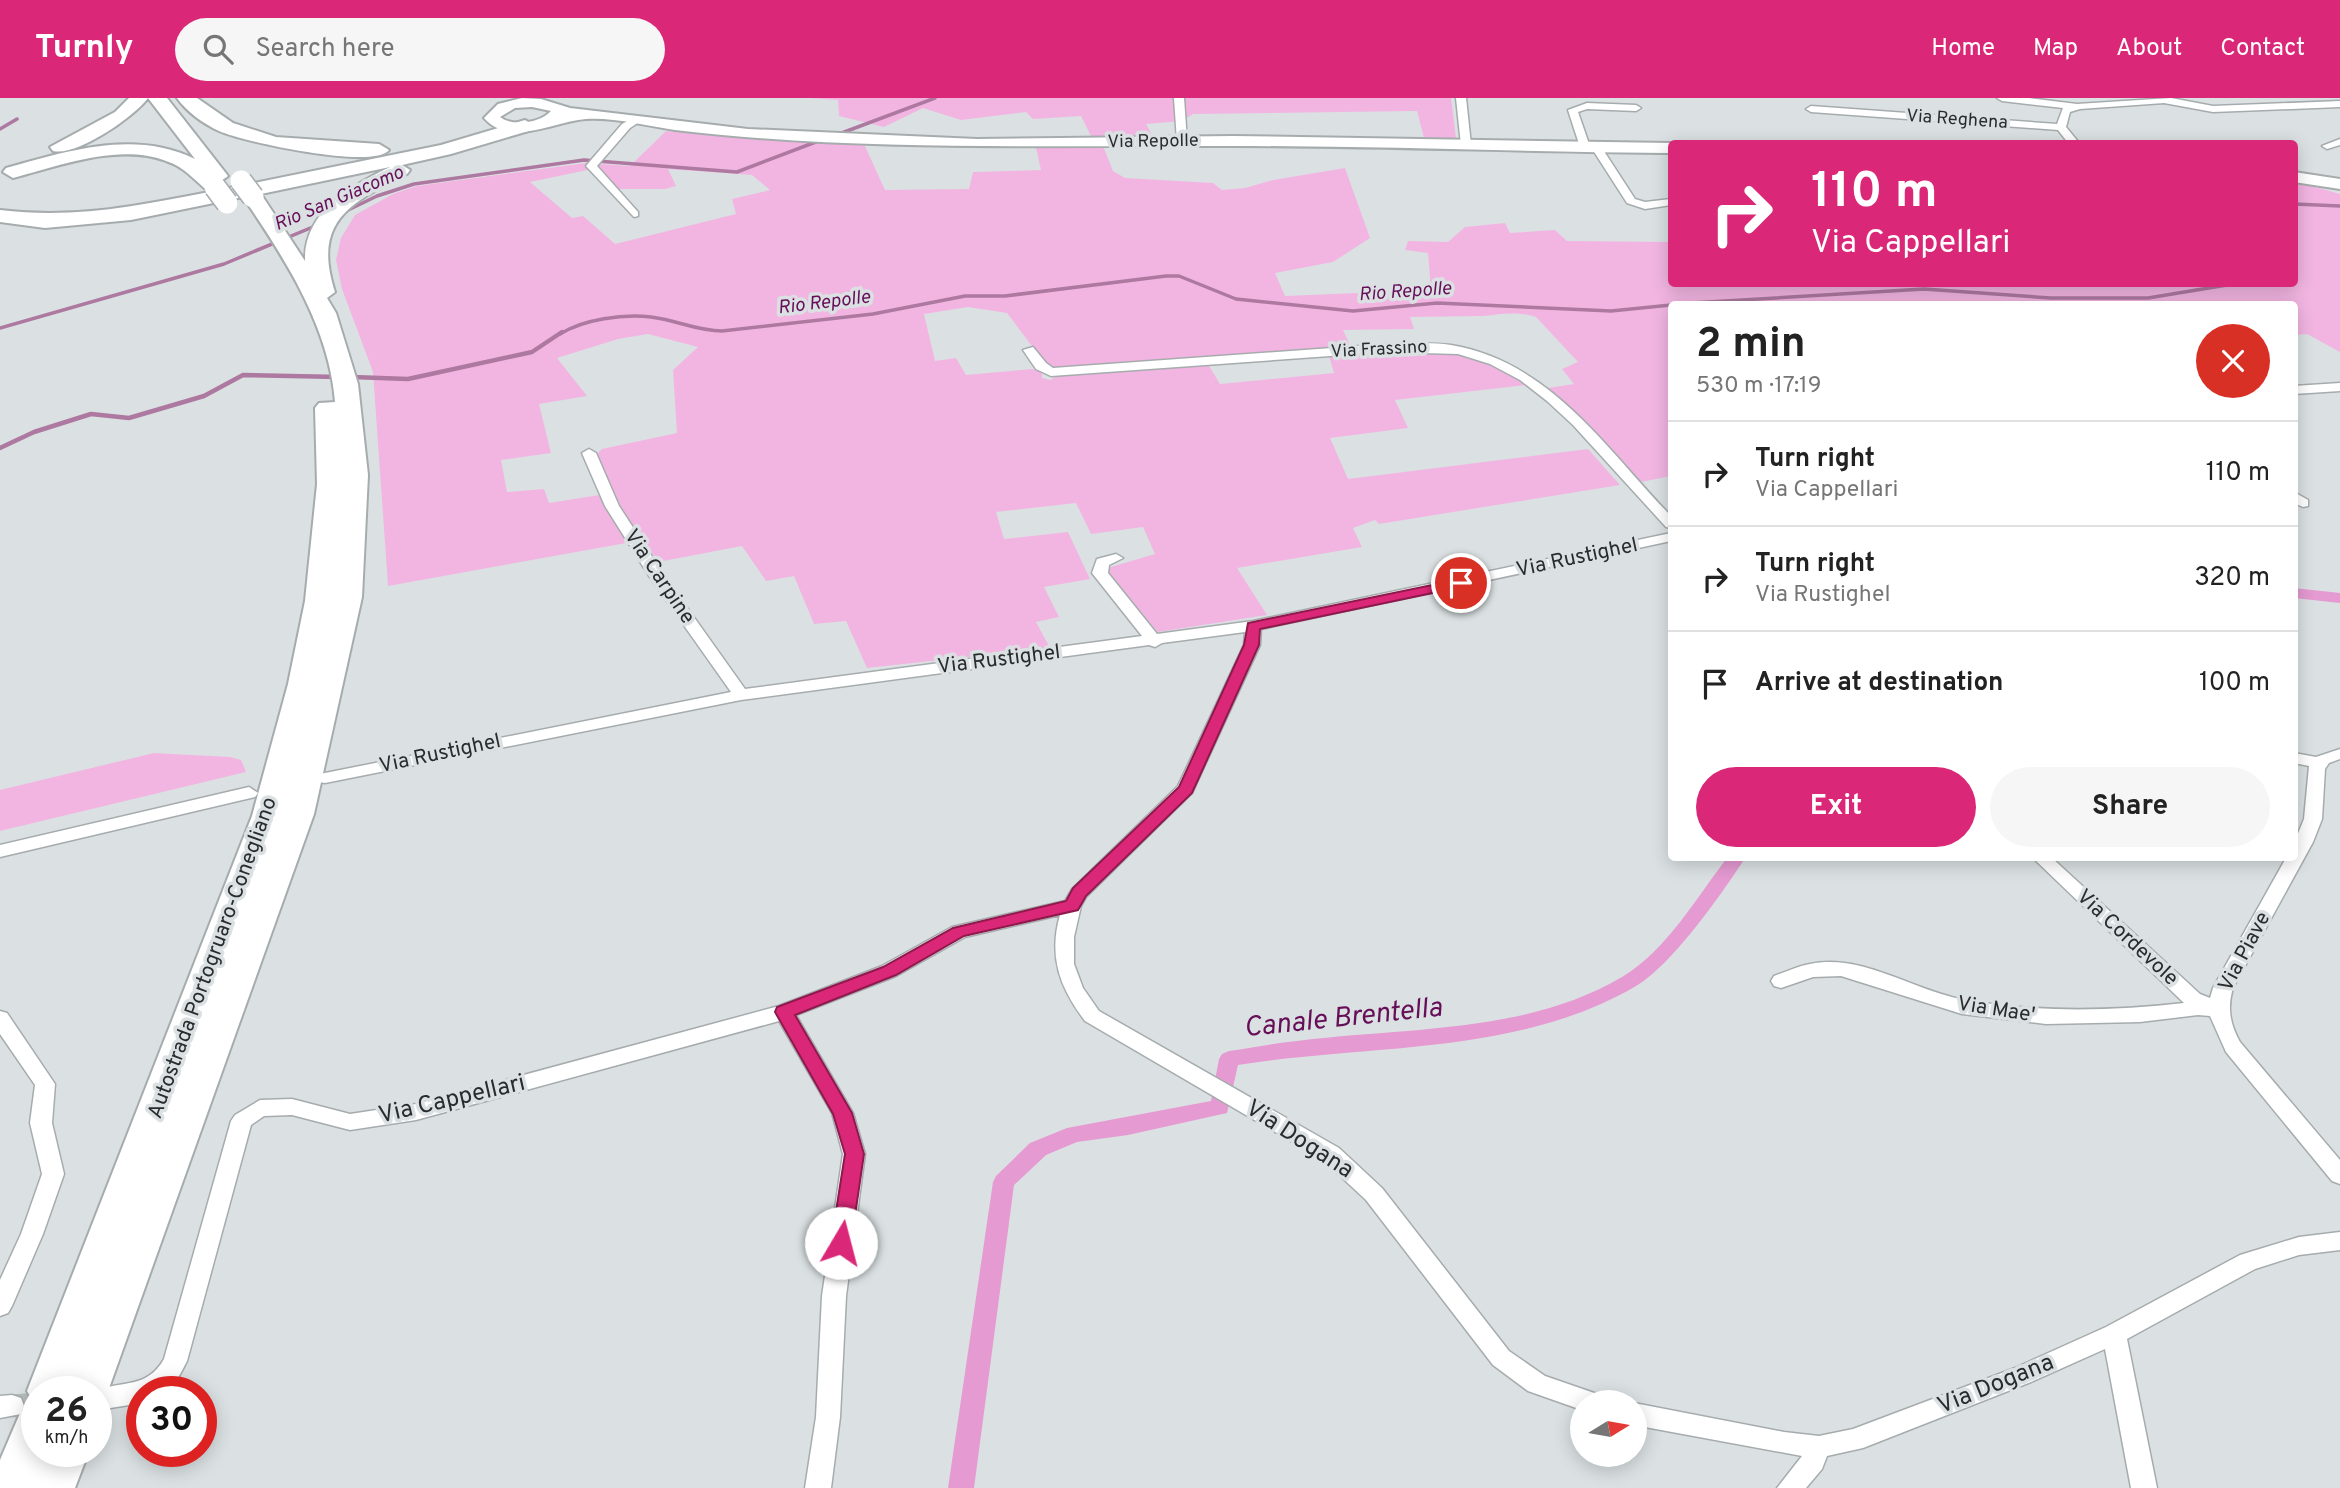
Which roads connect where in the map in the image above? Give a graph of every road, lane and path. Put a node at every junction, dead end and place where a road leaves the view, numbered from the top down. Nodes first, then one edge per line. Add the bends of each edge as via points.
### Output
1 (139, 98) edge
2 (157, 98) edge
3 (176, 98) edge
4 (186, 98) edge
5 (1178, 98) edge
6 (1461, 98) edge
7 (2003, 98) edge
8 (2165, 99) edge
9 (2069, 103) edge
10 (2340, 104) edge
11 (495, 107) edge
12 (557, 108) junction
13 (1636, 108) dead end
14 (1811, 109) dead end
15 (610, 115) junction
16 (635, 120) junction
17 (530, 125) junction
18 (2061, 127) junction
19 (2072, 140) edge
20 (1182, 141) junction
21 (472, 142) junction
22 (2340, 142) edge
23 (1466, 145) junction
24 (2327, 146) dead end
25 (1590, 147) junction
26 (1668, 148) edge
27 (6, 176) edge
28 (2298, 178) edge
29 (2340, 184) edge
30 (233, 192) junction
31 (1668, 202) edge
32 (634, 215) dead end
33 (0, 216) edge
34 (270, 240) junction
35 (1029, 349) dead end
36 (330, 354) junction
37 (2340, 387) edge
38 (2298, 390) edge
39 (337, 394) junction
40 (589, 453) dead end
41 (1668, 521) edge
42 (1668, 538) edge
43 (1116, 558) dead end
44 (1253, 626) junction
45 (1155, 642) junction
46 (741, 695) junction
47 (2340, 754) edge
48 (2298, 759) edge
49 (2318, 764) junction
50 (325, 778) dead end
51 (249, 793) dead end
52 (0, 851) edge
53 (2298, 853) edge
54 (2045, 861) edge
55 (2293, 861) edge
56 (1072, 906) junction
57 (1781, 981) dead end
58 (2218, 1010) junction
59 (784, 1012) junction
60 (0, 1018) edge
61 (2340, 1175) edge
62 (2340, 1241) edge
63 (0, 1306) edge
64 (2115, 1334) junction
65 (56, 1376) edge
66 (102, 1376) edge
67 (167, 1376) edge
68 (1570, 1395) edge
69 (16, 1413) edge
70 (1647, 1416) edge
71 (1819, 1447) junction
72 (59, 1467) edge
73 (13, 1488) edge
74 (51, 1488) edge
75 (818, 1488) edge
76 (1790, 1488) edge
77 (2144, 1488) edge

1 - 27 highway via 105,127
2 - 30 highway, Autostrada Portogruaro-Conegliano
3 - 30 highway, Autostrada Portogruaro-Conegliano
4 - 21 highway via 219,123 296,144 386,150
5 - 20 street
6 - 23 street
7 - 9 street
8 - 9 street
8 - 10 street via 2198,108
9 - 18 street
11 - 12 street, Via Repolle via 528,103
11 - 17 street, Via Repolle via 505,125
11 - 21 highway via 495,132
12 - 15 street, Via Repolle
12 - 17 street via 557,115
13 - 25 street via 1573,110
14 - 18 street, Via Reghena
15 - 16 street, Via Repolle
15 - 17 street, Via Repolle
16 - 20 street, Via Repolle via 738,133 977,145
16 - 32 street via 591,166
17 - 21 highway
18 - 19 street
20 - 23 street, Via Repolle
21 - 33 highway via 131,214 57,222
21 - 36 highway via 370,184 352,195 328,221 316,243 316,267 337,323
22 - 24 street
23 - 25 street, Via Repolle
25 - 26 street, Via Repolle
25 - 31 street via 1631,201
27 - 30 highway via 73,156 141,151 195,165
28 - 29 street
30 - 34 highway, Autostrada Portogruaro-Conegliano
30 - 34 highway, Autostrada Portogruaro-Conegliano
34 - 36 highway, Autostrada Portogruaro-Conegliano via 304,319
35 - 41 street, Via Frassino via 1051,372 1387,348 1463,351 1521,374 1546,391
36 - 39 highway, Autostrada Portogruaro-Conegliano
37 - 38 street
39 - 65 highway, Autostrada Portogruaro-Conegliano via 330,421 320,601 269,817
39 - 66 highway, Autostrada Portogruaro-Conegliano via 355,475 347,597 297,814
40 - 46 street, Via Carpine via 620,518
42 - 44 street, Via Rustighel
43 - 45 street via 1102,562 1100,573
44 - 45 street, Via Rustighel
44 - 56 street via 1252,645 1186,789 1079,892
45 - 46 street, Via Rustighel
46 - 50 street, Via Rustighel
47 - 49 street
48 - 49 street
49 - 53 street, Via Piave via 2313,818
51 - 52 street
54 - 58 street, Via Cordevole via 2193,999
55 - 58 street, Via Piave via 2223,988
56 - 59 street, Via Cappellari via 959,932 889,971
56 - 68 street, Via Dogana via 1062,936 1063,952 1072,986 1092,1016 1331,1154 1360,1178 1501,1358 1537,1384
57 - 58 street, Via Mae' via 1811,970 1842,970 1962,1007 2046,1017
58 - 61 street, Via Piave via 2233,1047
59 - 67 street, Via Cappellari via 416,1112 351,1122 292,1107 260,1108 250,1113 242,1122 175,1362
59 - 75 street via 842,1113 854,1154 834,1296 828,1417
60 - 63 street via 45,1084 41,1123 53,1174
62 - 64 street, Via Dogana via 2248,1262
64 - 71 street, Via Dogana via 1870,1435
64 - 77 street
69 - 73 highway
70 - 71 street, Via Dogana
71 - 76 street
72 - 74 highway

